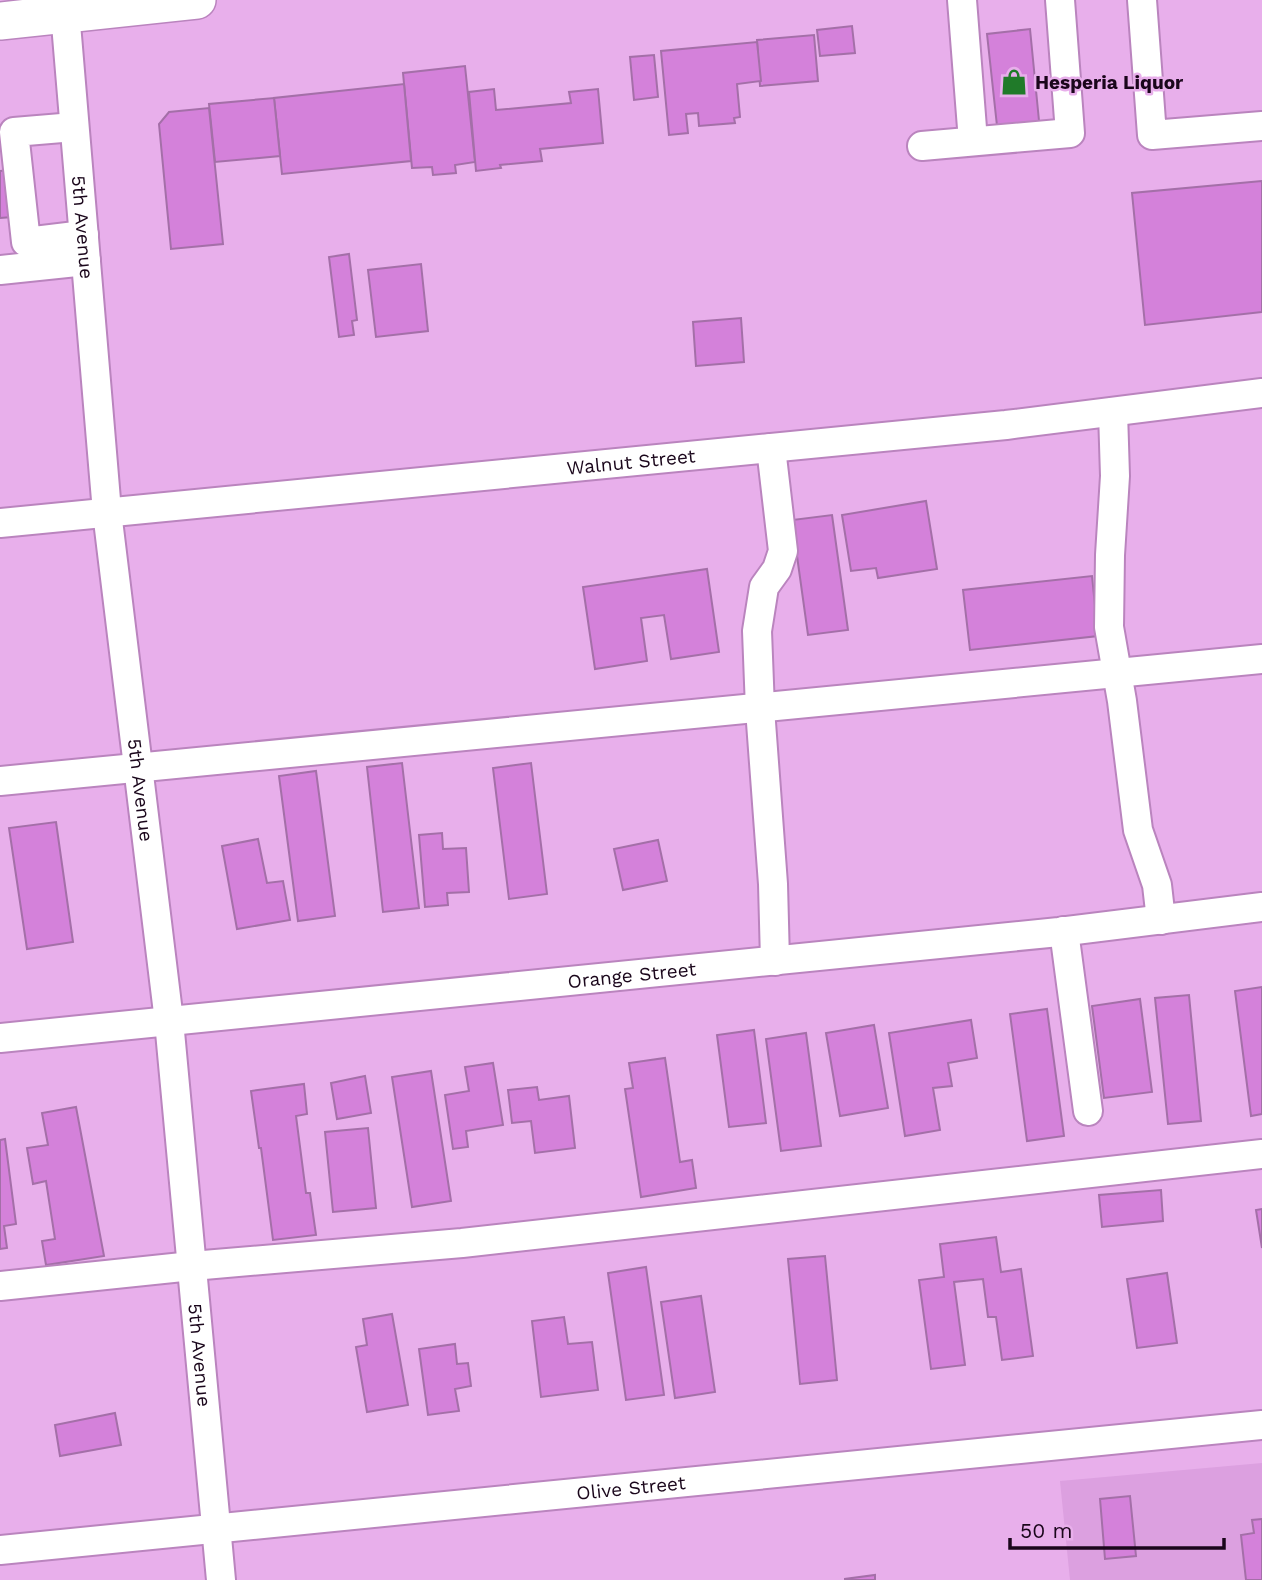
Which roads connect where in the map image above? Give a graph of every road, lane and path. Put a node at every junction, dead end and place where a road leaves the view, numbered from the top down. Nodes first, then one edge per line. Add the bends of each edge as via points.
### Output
1 (197, 0) edge
2 (962, 0) edge
3 (1060, 0) edge
4 (1142, 0) edge
5 (65, 7) edge
6 (0, 21) edge
7 (1262, 126) edge
8 (74, 127) junction
9 (7, 133) edge
10 (973, 142) junction
11 (922, 146) dead end
12 (85, 248) junction
13 (0, 270) edge
14 (1262, 393) edge
15 (1113, 412) junction
16 (771, 448) junction
17 (107, 512) junction
18 (0, 523) edge
19 (1262, 660) edge
20 (1117, 674) junction
21 (760, 709) junction
22 (138, 767) junction
23 (0, 780) edge
24 (1262, 907) edge
25 (1161, 920) junction
26 (1064, 931) junction
27 (775, 961) junction
28 (169, 1021) junction
29 (0, 1038) edge
30 (1088, 1111) dead end
31 (1262, 1154) edge
32 (192, 1266) junction
33 (0, 1286) edge
34 (1262, 1425) edge
35 (215, 1528) junction
36 (0, 1550) edge
37 (222, 1580) edge

1 - 5 main road
2 - 10 street
3 - 10 street via 1070,133
4 - 7 street via 1152,135
5 - 6 main road
5 - 8 street, 5th Avenue
8 - 9 street
8 - 12 street, 5th Avenue
9 - 12 street via 26,242
10 - 11 street
12 - 13 street
12 - 17 street, 5th Avenue
14 - 15 street, Walnut Street
15 - 16 street, Walnut Street
15 - 20 street via 1109,627
16 - 17 street, Walnut Street
16 - 21 street via 783,551 764,587 757,631
17 - 18 street, Walnut Street
17 - 22 street, 5th Avenue
19 - 20 street
20 - 21 street
20 - 25 street via 1138,830 1157,885
21 - 22 street
21 - 27 street
22 - 23 street
22 - 28 street, 5th Avenue
24 - 25 street, Orange Street
25 - 26 street, Orange Street
26 - 27 street, Orange Street
26 - 30 street
27 - 28 street, Orange Street
28 - 29 street, Orange Street
28 - 32 street, 5th Avenue
31 - 32 street via 462,1243
32 - 33 street
32 - 35 street, 5th Avenue
34 - 35 street, Olive Street
35 - 36 street, Olive Street
35 - 37 street, 5th Avenue

